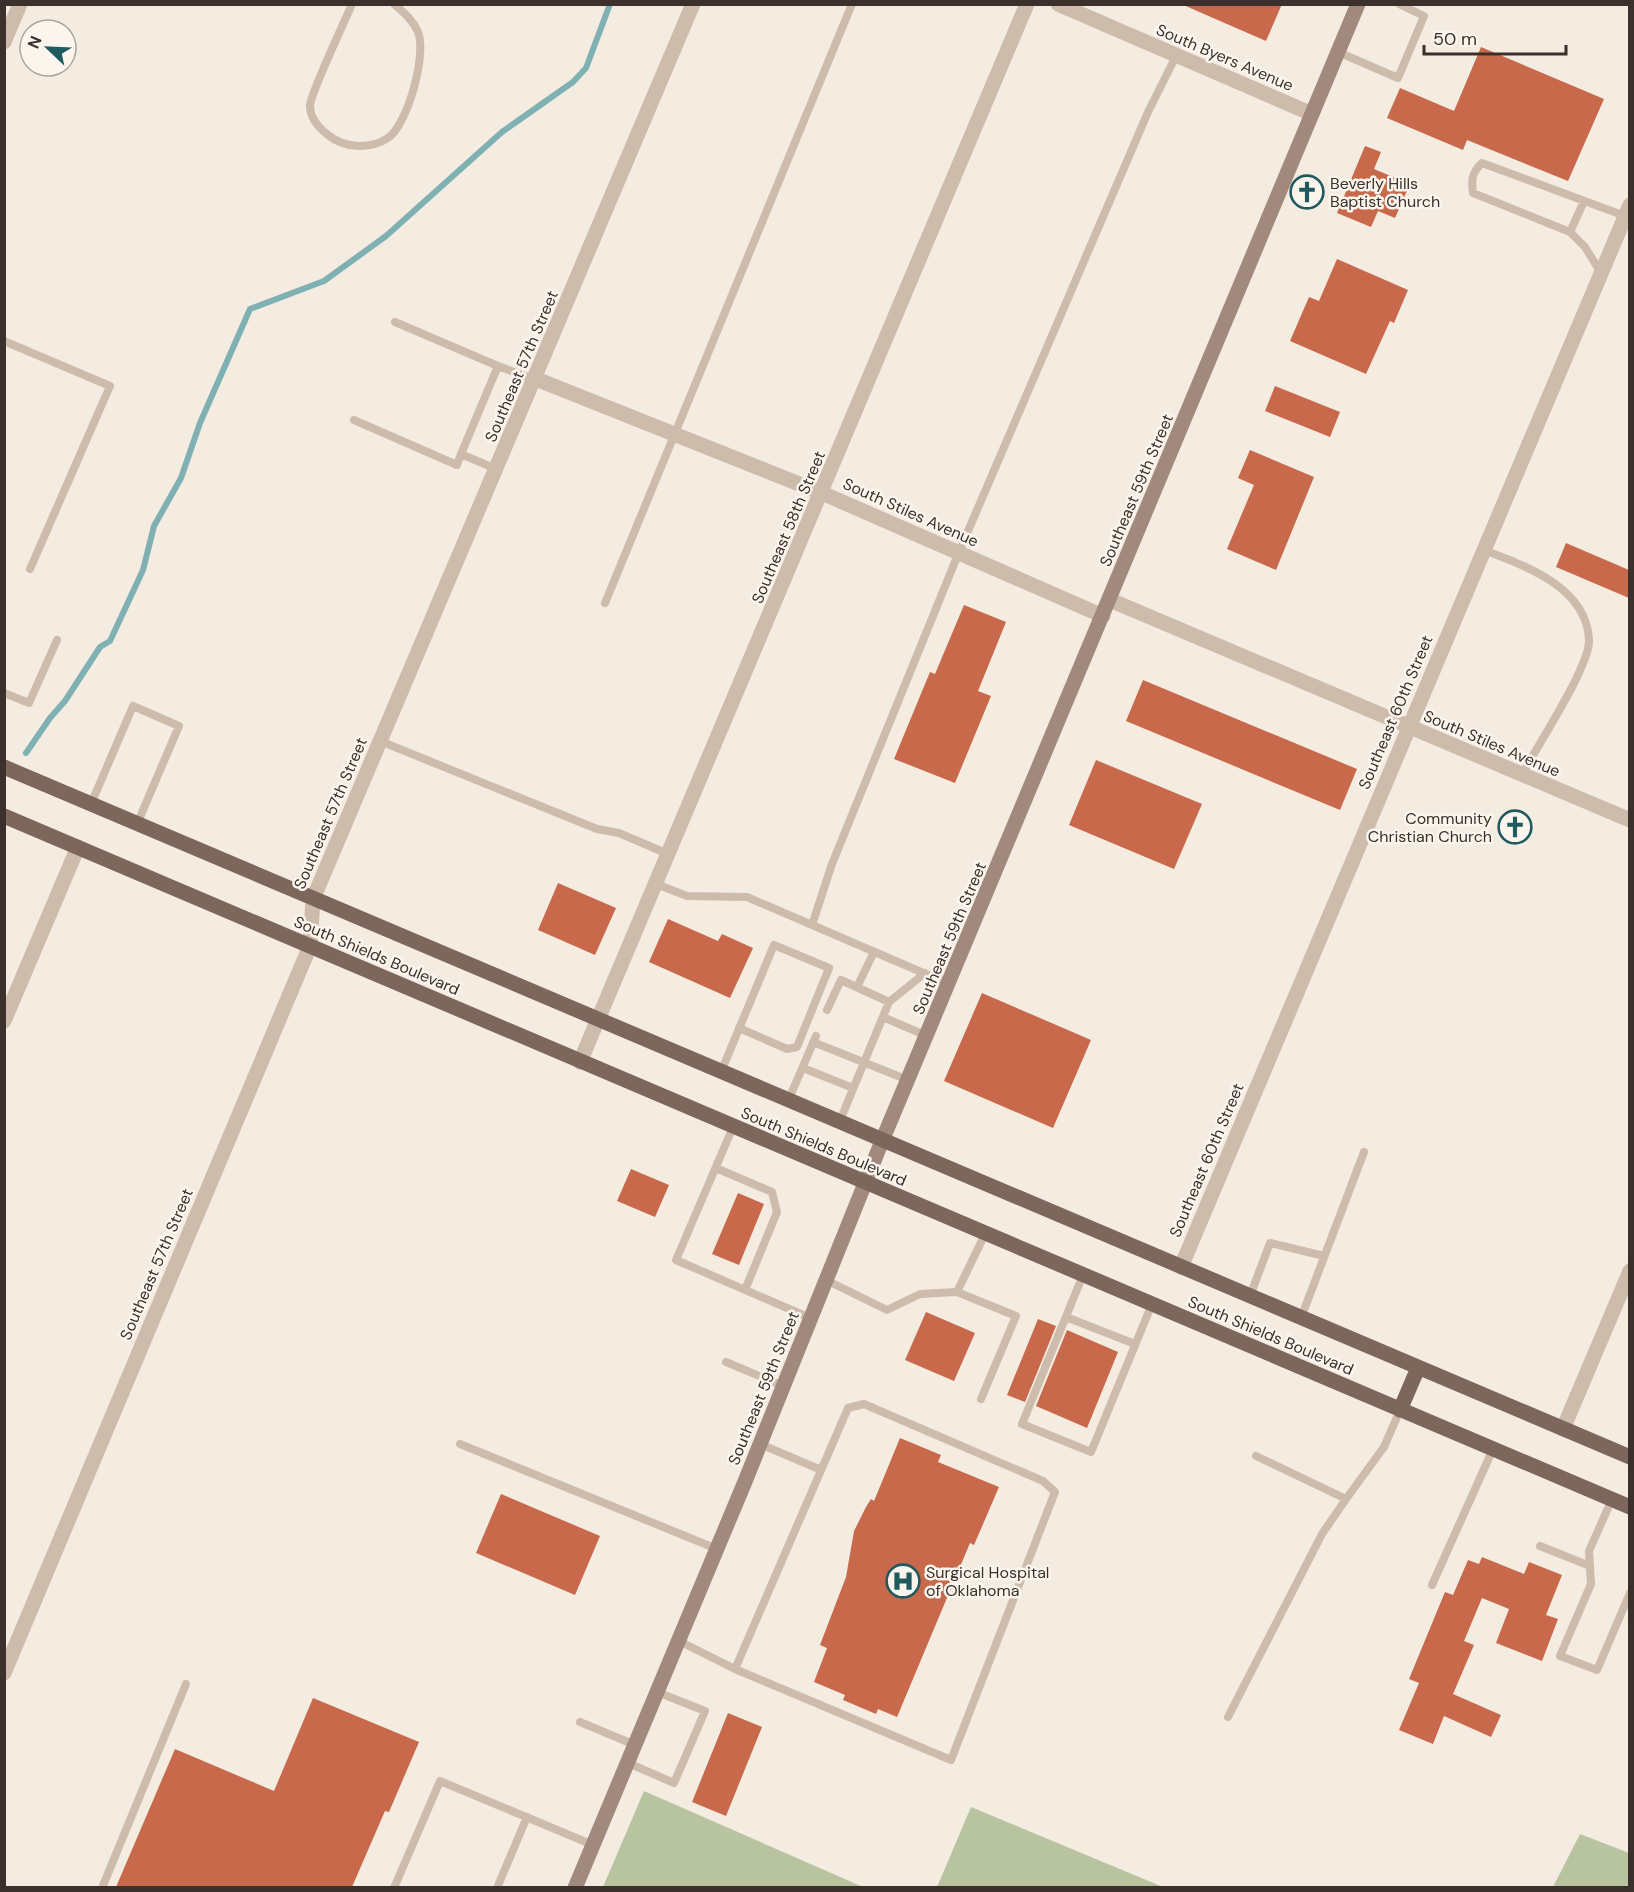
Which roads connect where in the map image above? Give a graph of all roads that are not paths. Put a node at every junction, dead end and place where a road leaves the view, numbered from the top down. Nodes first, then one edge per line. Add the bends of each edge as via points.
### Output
1 (20, 4) edge
2 (352, 4) edge
3 (394, 4) edge
4 (693, 4) edge
5 (852, 4) edge
6 (1027, 4) edge
7 (1058, 4) edge
8 (1358, 4) edge
9 (1399, 4) edge
10 (4, 42) edge
11 (1338, 52) junction
12 (1176, 56) junction
13 (1312, 114) junction
14 (1584, 201) junction
15 (1627, 210) edge
16 (1570, 232) junction
17 (1601, 273) junction
18 (395, 322) dead end
19 (4, 341) edge
20 (498, 366) junction
21 (536, 379) junction
22 (354, 420) dead end
23 (675, 434) junction
24 (461, 454) junction
25 (497, 469) junction
26 (822, 493) junction
27 (1483, 550) junction
28 (959, 552) junction
29 (30, 569) dead end
30 (1110, 600) junction
31 (605, 603) dead end
32 (1103, 616) junction
33 (57, 639) dead end
34 (4, 693) edge
35 (1408, 728) junction
36 (380, 741) junction
37 (4, 767) edge
38 (1522, 775) junction
39 (91, 804) junction
40 (4, 816) edge
41 (1629, 820) edge
42 (137, 824) junction
43 (78, 847) junction
44 (668, 854) junction
45 (656, 884) junction
46 (313, 899) junction
47 (812, 925) junction
48 (310, 946) junction
49 (874, 951) junction
50 (925, 973) junction
51 (949, 984) junction
52 (856, 987) junction
53 (889, 1002) junction
54 (827, 1010) dead end
55 (883, 1017) junction
56 (597, 1020) junction
57 (4, 1021) edge
58 (739, 1028) junction
59 (927, 1036) junction
60 (580, 1062) junction
61 (864, 1063) junction
62 (803, 1068) junction
63 (721, 1073) junction
64 (908, 1080) junction
65 (853, 1088) junction
66 (788, 1101) junction
67 (839, 1123) junction
68 (733, 1127) junction
69 (882, 1141) junction
70 (1364, 1152) dead end
71 (716, 1168) junction
72 (867, 1184) junction
73 (985, 1234) junction
74 (1324, 1256) junction
75 (1180, 1267) junction
76 (1629, 1271) edge
77 (1083, 1275) junction
78 (826, 1280) junction
79 (745, 1290) junction
80 (957, 1292) junction
81 (1250, 1296) junction
82 (1152, 1304) junction
83 (1066, 1317) junction
84 (810, 1318) junction
85 (1300, 1318) junction
86 (1135, 1344) junction
87 (726, 1362) dead end
88 (1418, 1368) junction
89 (783, 1386) junction
90 (981, 1399) dead end
91 (1400, 1410) junction
92 (1563, 1429) junction
93 (460, 1444) dead end
94 (760, 1444) junction
95 (1493, 1449) junction
96 (1256, 1456) dead end
97 (1629, 1457) edge
98 (819, 1469) junction
99 (1346, 1499) junction
100 (1611, 1499) junction
101 (1629, 1507) edge
102 (1540, 1546) dead end
103 (717, 1549) junction
104 (1590, 1566) junction
105 (1432, 1585) dead end
106 (1629, 1593) edge
107 (679, 1641) junction
108 (735, 1669) junction
109 (4, 1674) edge
110 (186, 1684) dead end
111 (657, 1692) junction
112 (1228, 1717) dead end
113 (580, 1722) dead end
114 (635, 1745) junction
115 (628, 1763) junction
116 (527, 1817) junction
117 (593, 1845) junction
118 (102, 1887) edge
119 (394, 1887) edge
120 (497, 1887) edge
121 (575, 1887) edge

1 - 10 street
2 - 3 lane via 310,105 316,126 338,143 358,147 388,138 410,106 419,68 419,33
4 - 21 street, Southeast 57th Street
5 - 23 lane
6 - 26 street, Southeast 58th Street
7 - 12 street, South Byers Avenue
8 - 11 main road, Southeast 59th Street
9 - 11 lane via 1424,16 1398,78
11 - 13 main road, Southeast 59th Street
12 - 13 street, South Byers Avenue
12 - 28 lane via 1148,112
13 - 30 main road, Southeast 59th Street
14 - 15 lane
14 - 16 lane
14 - 16 lane via 1482,163 1471,180 1473,193
15 - 17 street, Southeast 60th Street
16 - 17 lane
17 - 27 street, Southeast 60th Street
18 - 20 lane
19 - 29 lane via 110,386
20 - 21 lane
20 - 24 lane
21 - 23 street, South Stiles Avenue
21 - 25 street, Southeast 57th Street
22 - 24 lane via 457,465
23 - 26 street, South Stiles Avenue
23 - 31 lane
24 - 25 lane
25 - 36 street, Southeast 57th Street
26 - 28 street, South Stiles Avenue
26 - 44 street, Southeast 58th Street
27 - 35 street, Southeast 60th Street
27 - 38 lane via 1550,579 1571,599 1587,626 1589,642 1582,665
28 - 32 street, South Stiles Avenue
28 - 47 lane via 832,864
30 - 32 main road, Southeast 59th Street
30 - 35 street, South Stiles Avenue
32 - 51 main road, Southeast 59th Street
33 - 34 lane via 29,703
35 - 38 street, South Stiles Avenue
35 - 75 street, Southeast 60th Street
36 - 44 lane
36 - 46 street, Southeast 57th Street
37 - 39 main road, South Shields Boulevard
38 - 41 street, South Stiles Avenue
39 - 42 main road, South Shields Boulevard
39 - 42 lane via 133,706 179,726
40 - 43 main road, South Shields Boulevard
42 - 46 main road, South Shields Boulevard
43 - 48 main road, South Shields Boulevard
43 - 57 street
44 - 45 street, Southeast 58th Street
45 - 47 lane via 687,896 747,897
45 - 56 street, Southeast 58th Street
46 - 48 street, Southeast 57th Street
46 - 56 main road, South Shields Boulevard
47 - 49 lane
48 - 60 main road, South Shields Boulevard
48 - 109 street, Southeast 57th Street
49 - 50 lane
49 - 52 lane
50 - 51 lane
50 - 53 lane
51 - 59 main road, Southeast 59th Street
52 - 53 lane
52 - 54 lane via 841,980
53 - 55 lane
55 - 59 lane
55 - 61 lane
56 - 60 street, Southeast 58th Street
56 - 63 main road, South Shields Boulevard
58 - 58 lane via 774,945 829,968 797,1047 787,1049
58 - 63 lane
59 - 64 main road, Southeast 59th Street
60 - 68 main road, South Shields Boulevard
61 - 62 lane via 815,1039
61 - 64 lane
61 - 65 lane
62 - 65 lane
62 - 66 lane
63 - 66 main road, South Shields Boulevard
64 - 69 main road, Southeast 59th Street
65 - 67 lane
66 - 67 main road, South Shields Boulevard
67 - 69 main road, South Shields Boulevard
68 - 71 lane
68 - 72 main road, South Shields Boulevard
69 - 72 main road, Southeast 59th Street
69 - 75 main road, South Shields Boulevard
70 - 74 lane
71 - 79 lane via 772,1192 777,1212
71 - 79 lane via 676,1260
72 - 73 main road, South Shields Boulevard
72 - 78 main road, Southeast 59th Street
73 - 77 main road, South Shields Boulevard
73 - 80 lane
74 - 81 lane via 1270,1244
74 - 85 lane
75 - 81 main road, South Shields Boulevard
76 - 92 street
77 - 82 main road, South Shields Boulevard
77 - 83 lane
78 - 80 lane via 887,1310 920,1294
78 - 84 main road, Southeast 59th Street
79 - 84 lane
80 - 90 lane via 1016,1316
81 - 85 main road, South Shields Boulevard
82 - 86 lane
82 - 91 main road, South Shields Boulevard
83 - 86 lane
83 - 86 lane via 1022,1424 1091,1452
84 - 89 main road, Southeast 59th Street
85 - 88 main road, South Shields Boulevard
87 - 89 lane
88 - 91 main road
88 - 92 main road, South Shields Boulevard
89 - 94 main road, Southeast 59th Street
91 - 95 main road, South Shields Boulevard
91 - 99 lane via 1384,1447
92 - 97 main road, South Shields Boulevard
93 - 103 lane
94 - 98 lane
94 - 103 main road, Southeast 59th Street
95 - 100 main road, South Shields Boulevard
95 - 105 lane
96 - 99 lane
98 - 108 lane
98 - 108 lane via 848,1408 864,1404 1043,1481 1054,1492 951,1760
99 - 112 lane via 1322,1534
100 - 101 main road, South Shields Boulevard
100 - 104 lane via 1589,1551
102 - 104 lane
103 - 107 main road, Southeast 59th Street
104 - 106 lane via 1591,1584 1560,1656 1597,1670
107 - 108 lane
107 - 111 main road, Southeast 59th Street
110 - 118 lane
111 - 114 main road, Southeast 59th Street
111 - 115 lane via 705,1711 674,1783
113 - 114 lane
114 - 115 main road, Southeast 59th Street
115 - 117 main road, Southeast 59th Street
116 - 117 lane
116 - 119 lane via 440,1781
116 - 120 lane
117 - 121 main road, Southeast 59th Street

